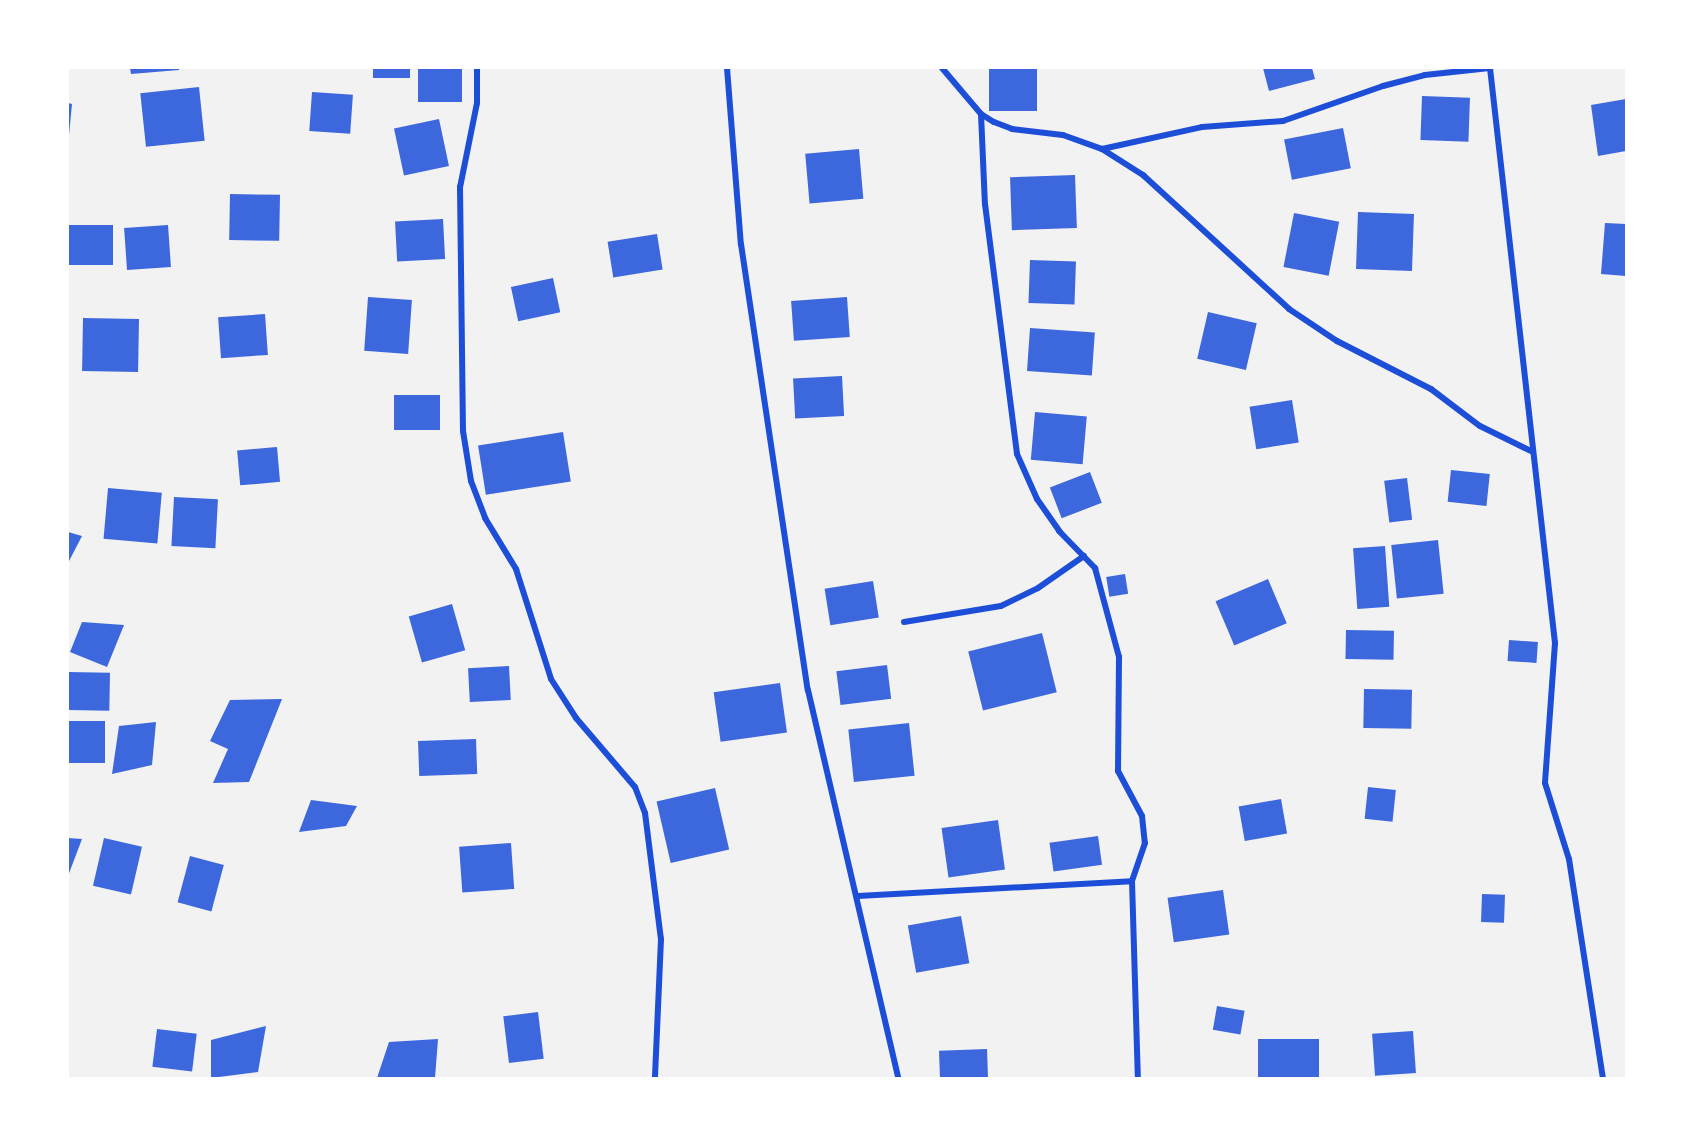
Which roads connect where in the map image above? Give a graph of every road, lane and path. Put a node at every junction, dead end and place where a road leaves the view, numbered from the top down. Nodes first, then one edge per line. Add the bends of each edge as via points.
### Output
1 (477, 68) edge
2 (727, 68) edge
3 (942, 68) edge
4 (1490, 68) edge
5 (981, 114) junction
6 (1102, 150) junction
7 (1531, 451) junction
8 (1084, 556) junction
9 (904, 622) dead end
10 (1132, 881) junction
11 (858, 896) junction
12 (655, 1078) edge
13 (898, 1078) edge
14 (1138, 1078) edge
15 (1603, 1078) edge

1 - 12 street via 477,103 460,187 466,451 485,518 516,569 551,678 576,718 635,787 645,813 661,939
2 - 11 street via 741,244 808,690 834,814
3 - 5 street
4 - 6 street via 1425,75 1283,121 1202,127
4 - 7 street
5 - 6 street via 1012,129 1063,135
5 - 8 street via 985,204 1017,454 1037,499 1059,531
6 - 7 street via 1143,175 1289,309 1337,341 1431,389 1480,426
7 - 15 street via 1555,643 1545,783 1569,859
8 - 9 street via 1038,588 1001,606
8 - 10 street via 1100,580 1119,657 1118,771 1142,816 1145,843
10 - 11 street
10 - 14 street
11 - 13 street

